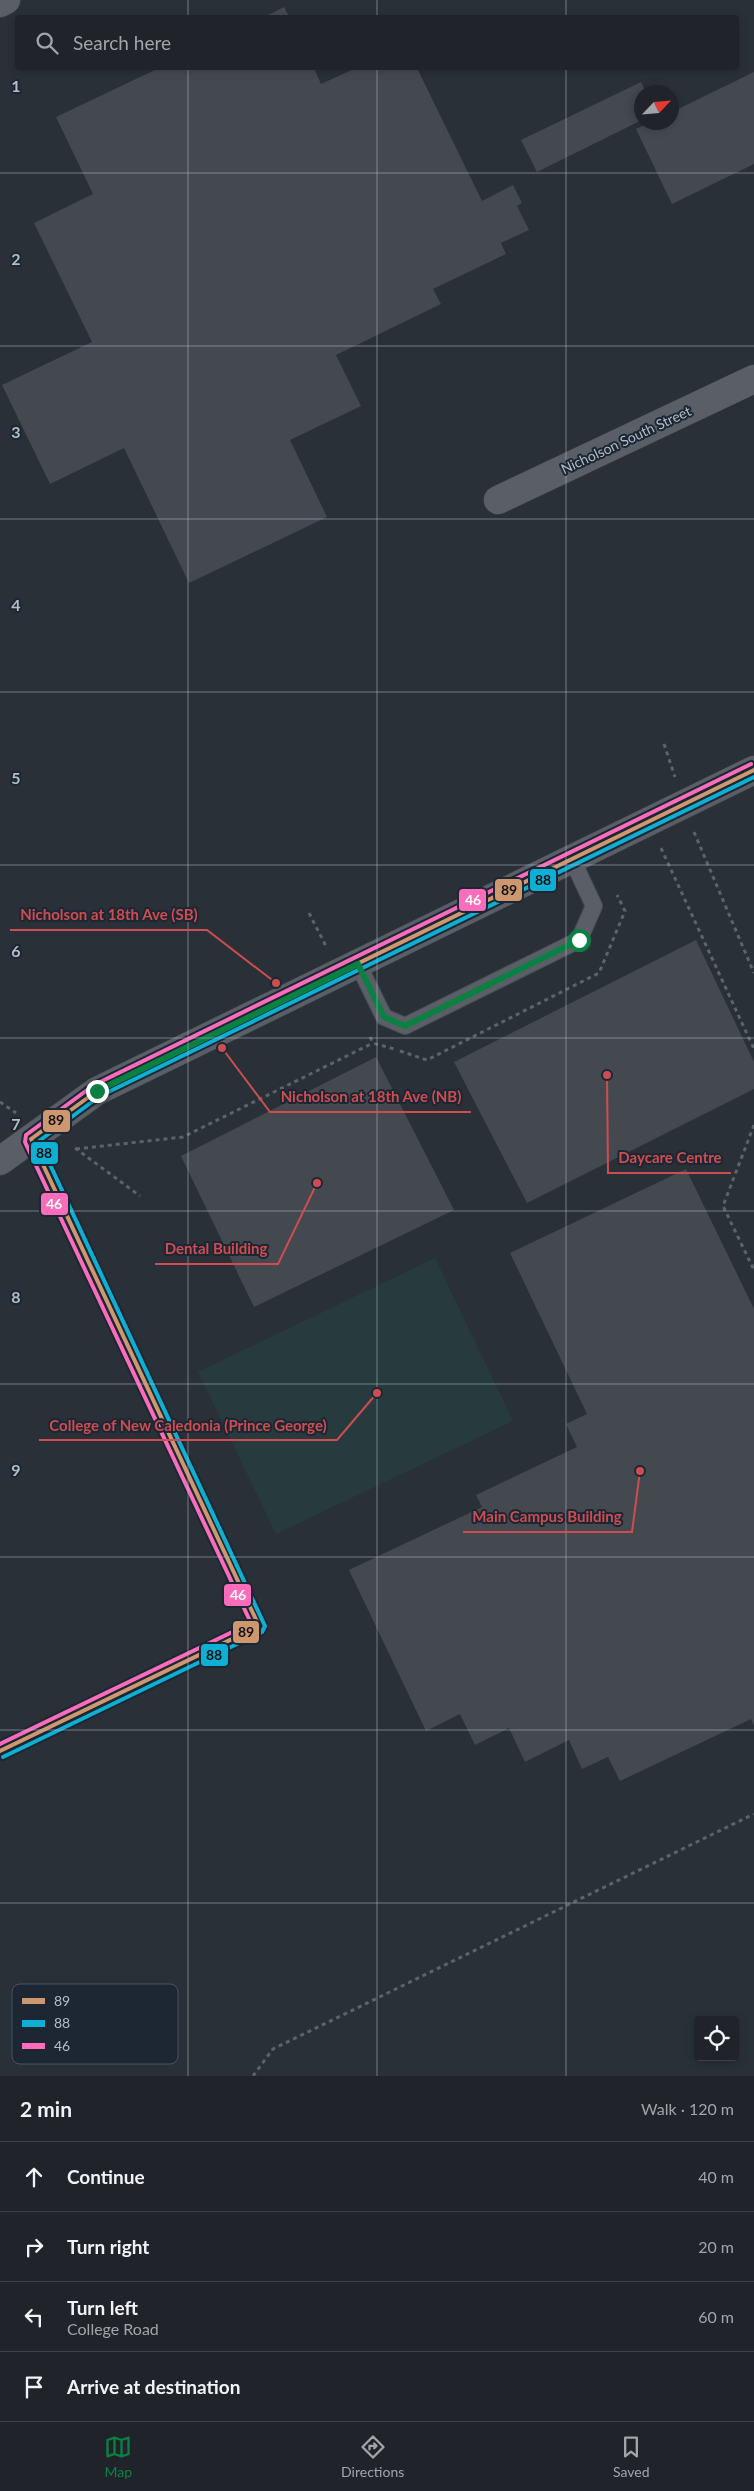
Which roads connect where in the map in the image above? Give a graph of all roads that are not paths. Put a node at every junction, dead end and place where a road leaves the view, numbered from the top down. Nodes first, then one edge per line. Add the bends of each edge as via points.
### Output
1 (6, 0) edge
2 (0, 3) edge
3 (754, 379) edge
4 (498, 500) dead end
5 (754, 770) edge
6 (572, 859) junction
7 (358, 964) junction
8 (30, 1139) junction
9 (0, 1161) edge
10 (0, 1750) edge

1 - 2 street
3 - 4 street, Nicholson South Street
5 - 6 street
6 - 7 street
6 - 7 lane via 594,906 579,940 405,1026 384,1017
7 - 8 street via 97,1091
8 - 9 street
8 - 10 lane via 259,1626

